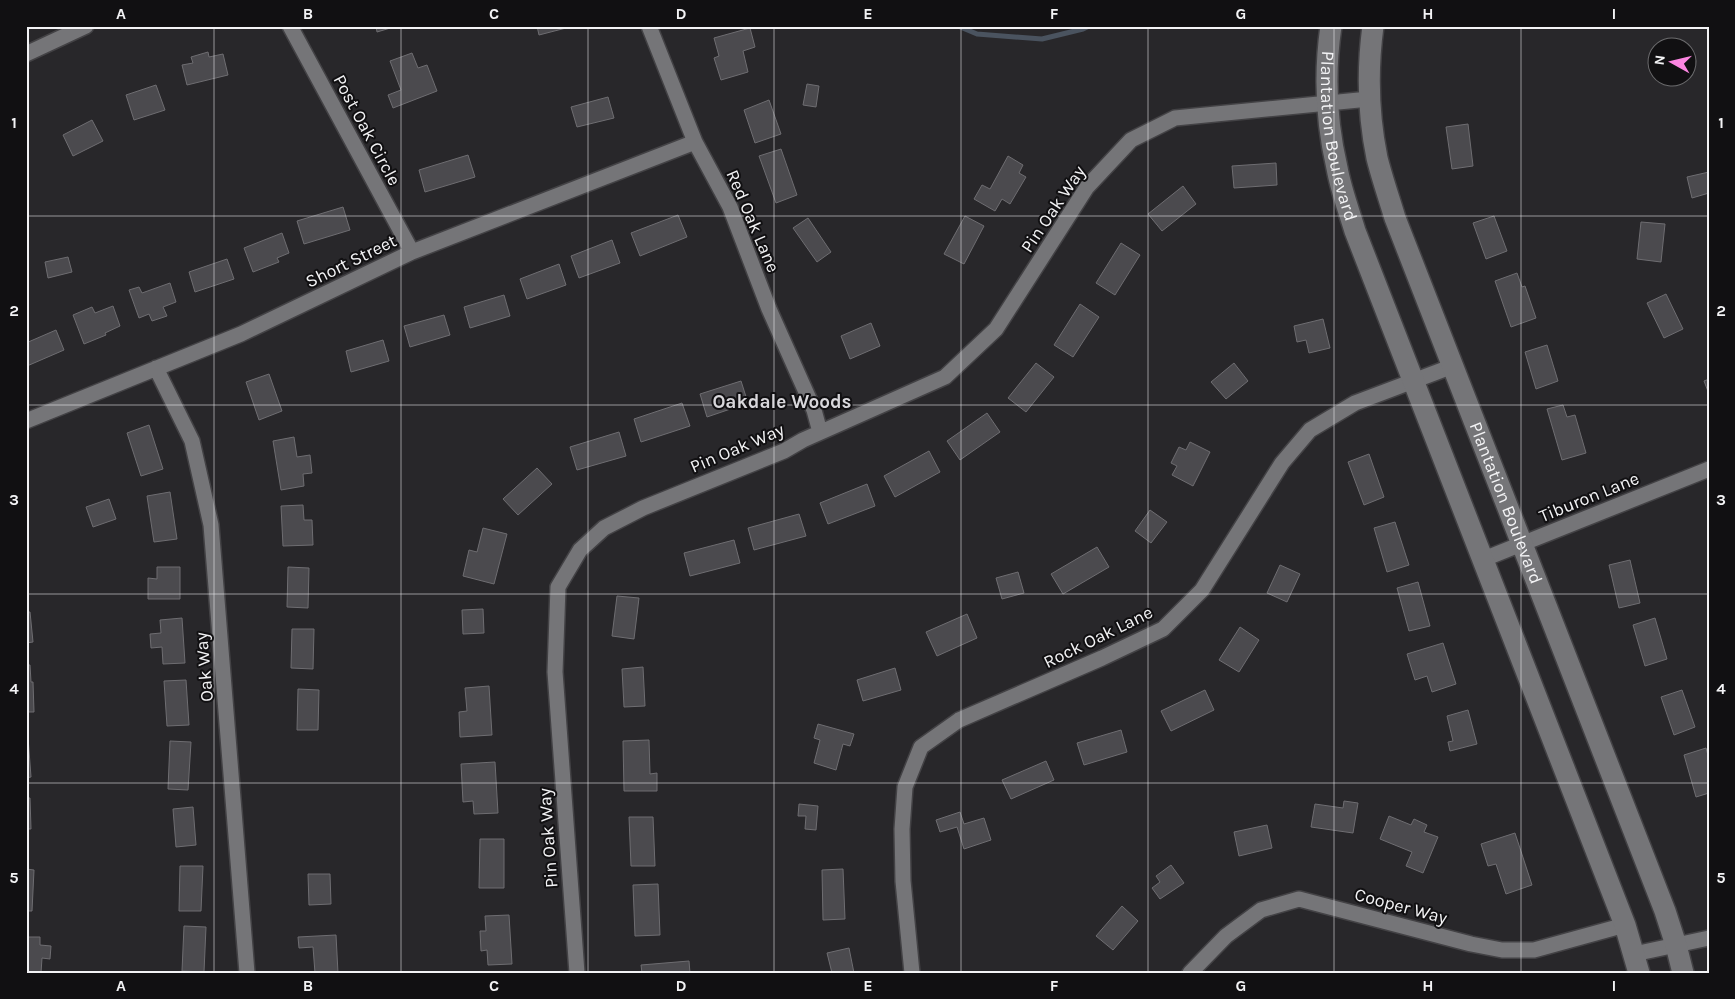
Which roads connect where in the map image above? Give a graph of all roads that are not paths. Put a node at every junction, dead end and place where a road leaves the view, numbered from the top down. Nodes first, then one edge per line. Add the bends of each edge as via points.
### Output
1 (86, 26) edge
2 (290, 26) edge
3 (649, 26) edge
4 (1331, 26) edge
5 (1373, 26) edge
6 (26, 54) edge
7 (1369, 99) junction
8 (1327, 102) junction
9 (695, 142) junction
10 (412, 252) junction
11 (1454, 366) junction
12 (156, 368) junction
13 (1415, 382) junction
14 (26, 421) edge
15 (820, 432) junction
16 (1709, 469) edge
17 (1523, 544) junction
18 (1484, 559) junction
19 (1625, 925) junction
20 (1709, 938) edge
21 (1676, 945) junction
22 (1636, 964) edge
23 (247, 973) edge
24 (577, 973) edge
25 (912, 973) edge
26 (1190, 973) edge
27 (1683, 973) edge

1 - 6 street
2 - 10 street, Post Oak Circle
3 - 9 street, Red Oak Lane
4 - 8 street, Plantation Boulevard
5 - 7 street, Plantation Boulevard
7 - 8 street, Pin Oak Way
7 - 11 street, Plantation Boulevard via 1378,160 1395,218
8 - 13 street, Plantation Boulevard via 1337,170 1355,231
8 - 15 street, Pin Oak Way via 1175,118 1131,140 1087,188 996,329 945,377
9 - 10 street, Short Street
9 - 15 street, Red Oak Lane via 730,207 769,309 814,410
10 - 12 street, Short Street via 241,334
11 - 13 street, Rock Oak Lane
11 - 17 street, Plantation Boulevard
12 - 14 street, Short Street
12 - 23 street, Oak Way via 192,441 212,525
13 - 18 street, Plantation Boulevard
13 - 25 street, Rock Oak Lane via 1355,403 1310,430 1282,463 1202,590 1163,629 959,720 921,748 905,787 902,829 903,881
15 - 24 street, Pin Oak Way via 784,451 643,508 604,528 580,550 558,587 555,672
16 - 17 street, Tiburon Lane
17 - 18 street, Tiburon Lane
17 - 21 street, Plantation Boulevard
18 - 19 street, Plantation Boulevard
19 - 22 street, Plantation Boulevard
19 - 26 street, Cooper Way via 1534,950 1502,950 1299,899 1261,910 1226,936
20 - 21 street
21 - 22 street
21 - 27 street, Plantation Boulevard

